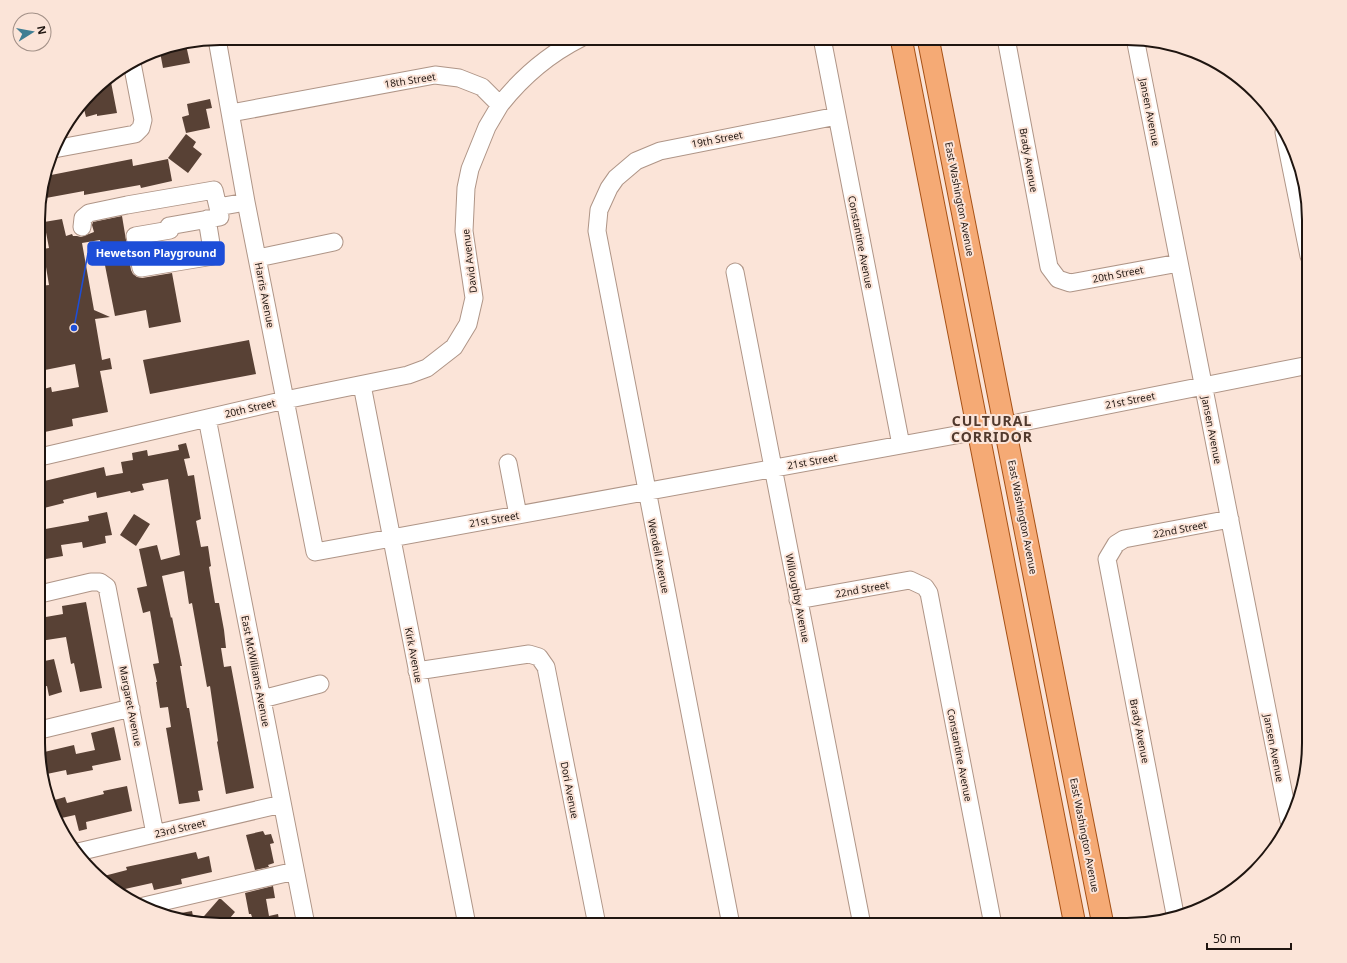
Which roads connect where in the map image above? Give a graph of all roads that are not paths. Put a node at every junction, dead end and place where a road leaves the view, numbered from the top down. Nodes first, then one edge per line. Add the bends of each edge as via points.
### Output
1 (218, 45) edge
2 (567, 45) edge
3 (823, 45) edge
4 (902, 45) edge
5 (919, 45) edge
6 (929, 45) edge
7 (1007, 45) edge
8 (1136, 45) edge
9 (133, 68) edge
10 (500, 105) junction
11 (231, 113) junction
12 (837, 116) junction
13 (60, 148) edge
14 (1288, 150) edge
15 (950, 152) junction
16 (609, 188) joint
17 (246, 202) junction
18 (218, 207) junction
19 (207, 219) junction
20 (1302, 221) edge
21 (82, 227) dead end
22 (334, 242) dead end
23 (258, 258) junction
24 (1179, 263) junction
25 (735, 272) dead end
26 (1058, 279) joint
27 (454, 347) joint
28 (1302, 366) edge
29 (362, 384) junction
30 (1204, 386) junction
31 (285, 400) junction
32 (207, 418) junction
33 (992, 428) junction
34 (901, 445) junction
35 (45, 457) edge
36 (508, 463) dead end
37 (773, 468) junction
38 (647, 491) junction
39 (518, 515) junction
40 (1230, 519) junction
41 (391, 538) junction
42 (1111, 550) joint
43 (315, 552) joint
44 (924, 587) joint
45 (45, 593) edge
46 (798, 600) junction
47 (417, 671) junction
48 (320, 684) dead end
49 (262, 699) junction
50 (131, 708) junction
51 (45, 729) edge
52 (282, 804) junction
53 (1287, 813) edge
54 (155, 834) junction
55 (82, 851) edge
56 (295, 871) junction
57 (151, 904) edge
58 (1175, 912) edge
59 (305, 918) edge
60 (466, 918) edge
61 (596, 918) edge
62 (729, 918) edge
63 (861, 918) edge
64 (992, 918) edge
65 (1074, 918) edge
66 (1102, 918) edge

1 - 11 street, Harris Avenue
2 - 10 street via 535,67
3 - 12 street, Constantine Avenue
4 - 33 main road via 946,267 968,326 990,402
5 - 15 main road
6 - 15 main road, East Washington Avenue
7 - 26 street, Brady Avenue via 1049,268
8 - 24 street, Jansen Avenue
9 - 13 street via 143,120 141,128 135,134
10 - 11 street, 18th Street via 482,87 458,78 435,75
10 - 27 street, David Avenue via 487,127 470,169 466,188 464,231 474,298 468,324
11 - 17 street, Harris Avenue
12 - 16 street, 19th Street via 660,151 636,161 616,178
12 - 34 street, Constantine Avenue
14 - 20 street
15 - 33 main road, East Washington Avenue
16 - 38 street, Wendell Avenue via 599,210 597,231
17 - 18 street
17 - 23 street, Harris Avenue
18 - 19 street via 220,217
18 - 21 street via 214,190 89,212 83,218
19 - 19 street via 169,226 170,230 135,236 141,268 213,256
22 - 23 street
23 - 31 street, Harris Avenue
24 - 26 street, 20th Street via 1070,283
24 - 30 street, Jansen Avenue
25 - 37 street, Willoughby Avenue
27 - 29 street, 20th Street via 428,368 408,375
28 - 30 street, 21st Street
29 - 31 street, 20th Street
29 - 41 street, Kirk Avenue
30 - 33 street, 21st Street
30 - 40 street, Jansen Avenue
31 - 32 street, 20th Street
31 - 43 street, Harris Avenue
32 - 35 street, 20th Street
32 - 49 street, East McWilliams Avenue
33 - 34 street, 21st Street
33 - 65 main road, East Washington Avenue
33 - 66 main road, East Washington Avenue via 1038,594
34 - 37 street, 21st Street
36 - 39 street
37 - 38 street, 21st Street
37 - 46 street, Willoughby Avenue
38 - 39 street, 21st Street
38 - 62 street, Wendell Avenue
39 - 41 street, 21st Street
40 - 42 street, 22nd Street via 1124,539
40 - 53 street, Jansen Avenue
41 - 43 street, 21st Street
41 - 47 street, Kirk Avenue
42 - 58 street, Brady Avenue via 1107,559
44 - 46 street, 22nd Street via 910,580
44 - 64 street, Constantine Avenue via 930,593
45 - 50 street, Margaret Avenue via 91,582 100,582 107,587
46 - 63 street, Willoughby Avenue
47 - 60 street, Kirk Avenue
47 - 61 street, Dori Avenue via 529,654 539,657 546,667
48 - 49 street
49 - 52 street, East McWilliams Avenue
50 - 51 street
50 - 54 street, Margaret Avenue
52 - 54 street, 23rd Street
52 - 56 street, East McWilliams Avenue
54 - 55 street, 23rd Street
56 - 57 street
56 - 59 street, East McWilliams Avenue

